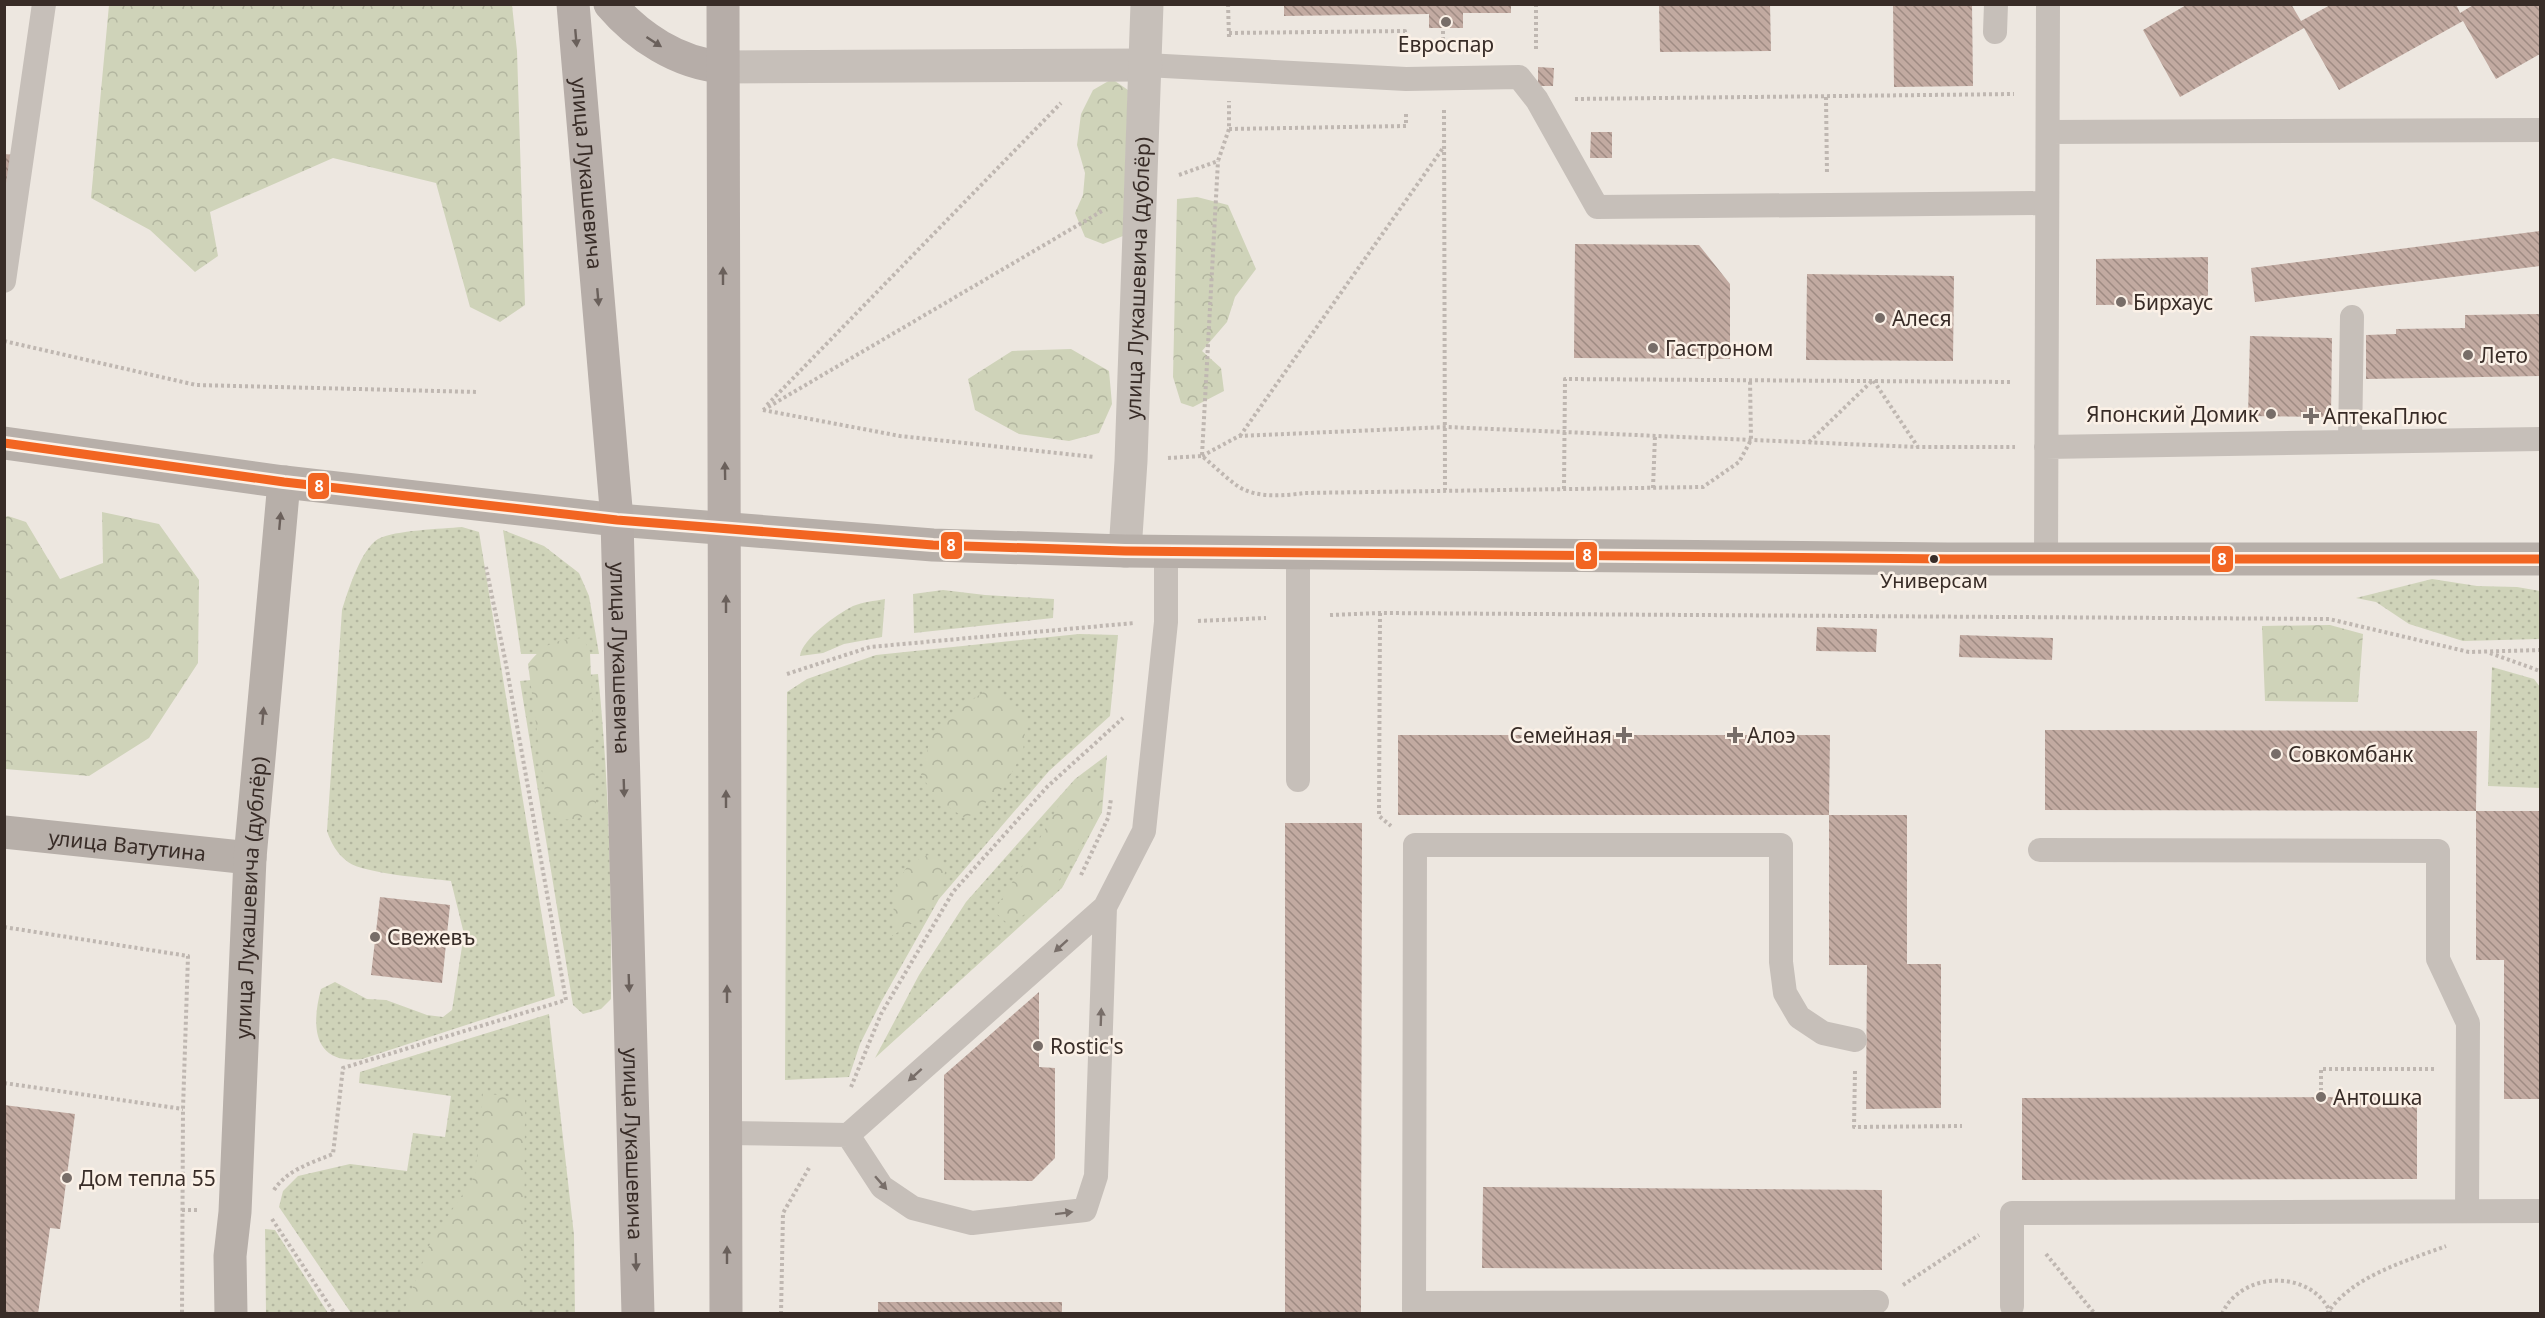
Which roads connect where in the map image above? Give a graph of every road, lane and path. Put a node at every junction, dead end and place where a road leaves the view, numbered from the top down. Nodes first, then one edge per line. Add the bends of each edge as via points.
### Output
1 (44, 4) edge
2 (573, 4) edge
3 (610, 4) edge
4 (723, 4) edge
5 (1147, 4) edge
6 (1996, 4) edge
7 (2048, 4) edge
8 (1443, 28) dead end
9 (1995, 32) dead end
10 (1082, 65) junction
11 (1146, 65) junction
12 (722, 67) junction
13 (1443, 78) junction
14 (2048, 94) junction
15 (1826, 97) junction
16 (1537, 100) junction
17 (1229, 129) dead end
18 (2541, 130) edge
19 (2048, 132) junction
20 (1444, 147) junction
21 (1218, 161) junction
22 (1141, 188) junction
23 (2048, 203) junction
24 (1827, 206) junction
25 (4, 281) edge
26 (2352, 317) dead end
27 (4, 341) edge
28 (1750, 380) junction
29 (1873, 381) junction
30 (2047, 382) junction
31 (478, 392) dead end
32 (763, 410) junction
33 (1446, 427) junction
34 (1565, 432) junction
35 (1239, 436) junction
36 (1655, 436) junction
37 (2541, 439) edge
38 (1751, 440) junction
39 (1809, 442) junction
40 (2350, 442) junction
41 (4, 443) edge
42 (1918, 447) junction
43 (2046, 447) junction
44 (1202, 456) junction
45 (1131, 460) junction
46 (284, 482) junction
47 (1653, 488) junction
48 (1564, 489) junction
49 (1445, 490) junction
50 (617, 520) junction
51 (725, 529) junction
52 (1125, 551) junction
53 (1166, 551) junction
54 (1298, 552) junction
55 (2046, 559) junction
56 (2541, 559) edge
57 (486, 567) dead end
58 (1380, 613) junction
59 (1298, 616) junction
60 (1166, 622) junction
61 (1135, 635) dead end
62 (2541, 650) edge
63 (2487, 652) junction
64 (2541, 671) edge
65 (787, 674) dead end
66 (1125, 706) dead end
67 (1123, 718) junction
68 (1121, 729) dead end
69 (1298, 780) dead end
70 (1112, 796) dead end
71 (4, 832) edge
72 (1415, 845) junction
73 (2040, 850) dead end
74 (250, 858) junction
75 (1079, 879) dead end
76 (1105, 908) junction
77 (4, 927) edge
78 (1855, 1041) joint
79 (2467, 1069) junction
80 (4, 1083) edge
81 (857, 1084) dead end
82 (2321, 1097) dead end
83 (183, 1109) junction
84 (1962, 1126) dead end
85 (727, 1133) junction
86 (820, 1134) junction
87 (848, 1135) junction
88 (273, 1192) dead end
89 (2467, 1211) junction
90 (2541, 1211) edge
91 (2012, 1213) junction
92 (2450, 1245) dead end
93 (1877, 1302) joint
94 (2012, 1306) dead end
95 (1414, 1308) edge
96 (2330, 1312) edge
97 (182, 1314) edge
98 (231, 1314) edge
99 (638, 1314) edge
100 (726, 1314) edge
101 (781, 1314) edge
102 (2095, 1314) edge
103 (2222, 1314) edge

1 - 25 lane
2 -> 50 main road, улица Лукашевича
3 -> 12 main road via 641,34 663,48 687,60
4 - 12 main road
5 - 11 street, улица Лукашевича (дублёр)
6 - 9 lane
7 - 14 lane
8 - 13 path
10 - 11 street
10 - 12 street
10 - 32 path via 1058,107
11 - 13 lane
11 - 22 street, улица Лукашевича (дублёр)
51 -> 12 main road
13 - 16 lane via 1519,77
13 - 20 path
14 - 15 path
14 - 19 lane
15 - 16 path
15 - 24 path
16 - 24 lane via 1597,207
17 - 21 path
18 - 19 lane
19 - 23 lane
20 - 33 path
20 - 35 path
21 - 22 path
21 - 44 path
22 - 32 path
22 - 45 street, улица Лукашевича (дублёр)
23 - 24 lane
23 - 30 lane
26 - 40 lane
27 - 31 path via 196,385
28 - 29 path
28 - 34 path via 1565,379
28 - 38 path
29 - 30 path
29 - 39 path
29 - 42 path
30 - 43 lane
32 - 45 path via 900,436
33 - 34 path
33 - 35 path
33 - 49 path
34 - 36 path
34 - 48 path
35 - 44 path
36 - 38 path
36 - 47 path
37 - 40 lane
38 - 39 path
38 - 47 path via 1739,462 1704,487
39 - 42 path
40 - 43 lane
41 - 46 main road
42 - 43 path
43 - 55 lane
44 - 45 path
44 - 49 path via 1240,488 1263,494
45 - 52 street, улица Лукашевича (дублёр)
46 - 50 main road
74 -> 46 main road, улица Лукашевича (дублёр)
47 - 48 path
48 - 49 path
50 - 51 main road
50 -> 99 main road, улица Лукашевича
51 - 52 main road via 933,545
85 -> 51 main road
52 - 53 main road
53 - 54 main road
53 - 60 lane
54 - 55 main road
54 - 59 lane
55 - 56 main road
57 - 88 path via 566,1000 343,1068 333,1154 282,1179
58 - 59 path
58 - 63 path via 2329,619 2469,652
58 - 72 path via 1379,816
59 - 60 path
59 - 69 lane
60 - 76 lane via 1144,831
61 - 65 path via 1136,623 870,647
62 - 63 path
63 - 64 path
66 - 67 path
67 - 68 path
67 - 81 path via 1047,787 953,892 881,1014 849,1092
70 - 75 path via 1108,818
71 - 74 main road, улица Ватутина
72 - 78 lane via 1781,845 1781,962 1785,993 1799,1017 1823,1033
72 - 95 lane
73 - 79 lane via 2438,851 2438,959 2468,1023
74 - 98 main road, улица Лукашевича (дублёр) via 230,1256
76 -> 87 lane
87 -> 76 lane via 882,1186 913,1208 972,1224 1085,1210 1096,1176
77 - 83 path via 188,956
78 - 84 path via 1854,1127
79 - 82 path via 2321,1070
79 - 89 lane
80 - 83 path
83 - 97 path
85 - 86 lane
100 -> 85 main road
86 - 87 lane
86 - 101 path via 814,1158 783,1213
89 - 90 lane
89 - 91 lane
91 - 93 path
91 - 94 lane
91 - 102 path
92 - 96 path via 2386,1268 2355,1287
93 - 95 lane
96 - 103 path via 2316,1294 2299,1284 2278,1279 2258,1282 2239,1292

